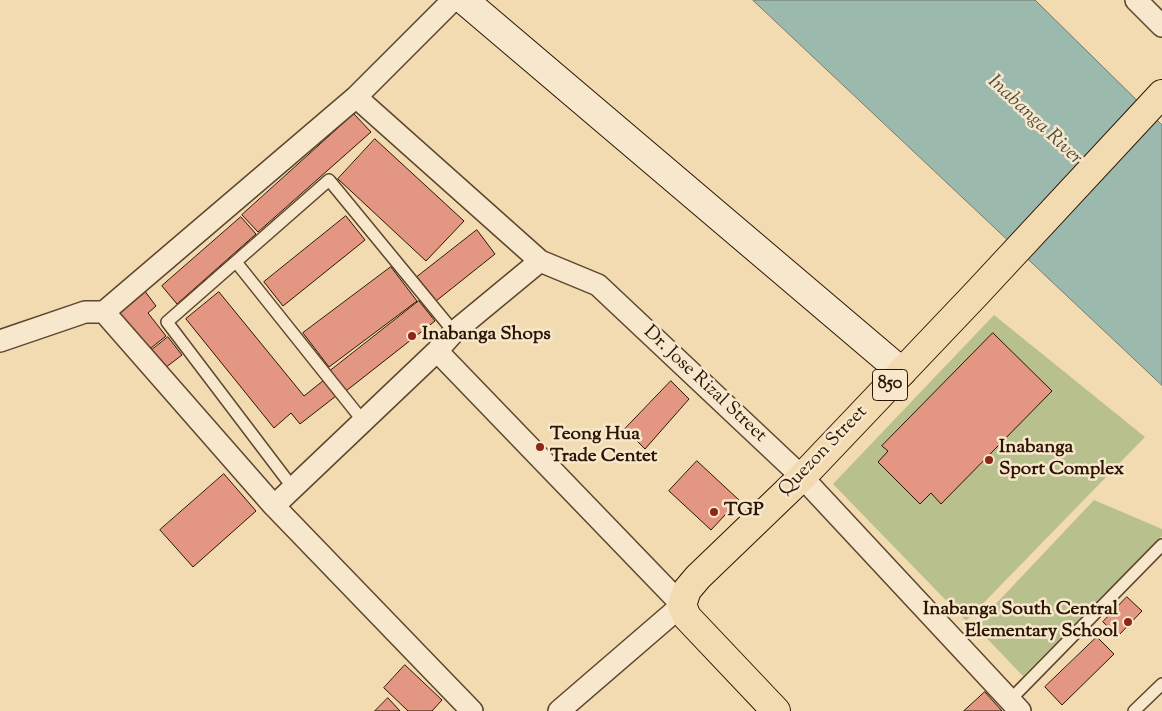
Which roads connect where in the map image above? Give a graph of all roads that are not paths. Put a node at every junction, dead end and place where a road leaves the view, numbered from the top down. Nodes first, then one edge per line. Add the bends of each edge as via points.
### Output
1 (453, 0) edge
2 (464, 0) edge
3 (1136, 0) edge
4 (1162, 26) edge
5 (1162, 94) edge
6 (356, 97) junction
7 (540, 261) junction
8 (236, 262) junction
9 (104, 312) junction
10 (454, 332) junction
11 (0, 341) edge
12 (437, 351) junction
13 (902, 372) junction
14 (363, 421) junction
15 (802, 477) junction
16 (293, 488) junction
17 (274, 506) junction
18 (1162, 545) edge
19 (682, 605) junction
20 (1162, 684) edge
21 (1015, 706) edge
22 (472, 711) edge
23 (560, 711) edge
24 (776, 711) edge
25 (1134, 711) edge

1 - 6 street
2 - 13 street
3 - 4 street
5 - 13 main road, Quezon Street / 850
6 - 7 street, Dr. Jose Rizal Street
6 - 9 street
7 - 10 street
7 - 15 street, Dr. Jose Rizal Street via 598,285
8 - 10 lane via 329,180
8 - 14 lane
8 - 16 lane via 167,322
9 - 11 street via 85,312
9 - 17 street
10 - 12 street
12 - 14 street
12 - 19 street
13 - 15 main road, Quezon Street / 850
14 - 16 street
15 - 19 main road, Quezon Street / 850 via 698,577 687,590
15 - 21 street, Dr. Jose Rizal Street
16 - 17 street
17 - 22 street
18 - 21 lane
19 - 23 street, Quezon Street
19 - 24 main road via 687,617
20 - 25 lane

